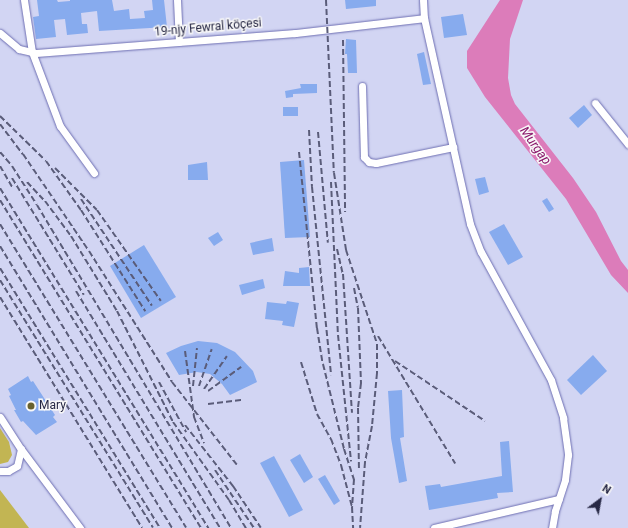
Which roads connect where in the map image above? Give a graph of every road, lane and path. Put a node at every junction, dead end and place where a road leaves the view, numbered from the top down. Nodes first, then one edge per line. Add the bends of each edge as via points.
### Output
1 (24, 0) edge
2 (177, 0) edge
3 (423, 0) edge
4 (424, 18) junction
5 (0, 33) edge
6 (179, 42) junction
7 (32, 52) junction
8 (362, 86) dead end
9 (595, 103) dead end
10 (628, 144) edge
11 (454, 147) junction
12 (94, 173) dead end
13 (0, 417) edge
14 (21, 449) junction
15 (0, 471) edge
16 (559, 499) junction
17 (80, 528) edge
18 (434, 528) edge
19 (552, 528) edge

1 - 7 street
2 - 6 street
3 - 4 street
4 - 6 street, 19-njy Fewral köçesi
4 - 11 street
5 - 7 street, 19-njy Fewral köçesi via 19,48
6 - 7 street, 19-njy Fewral köçesi
7 - 12 street via 60,126
8 - 11 street via 364,157 369,162
9 - 10 street
11 - 16 street via 470,224 481,252 551,380 563,418 568,455 565,480
13 - 14 street
14 - 15 street via 18,466 8,472
14 - 17 street
16 - 18 street
16 - 19 street

